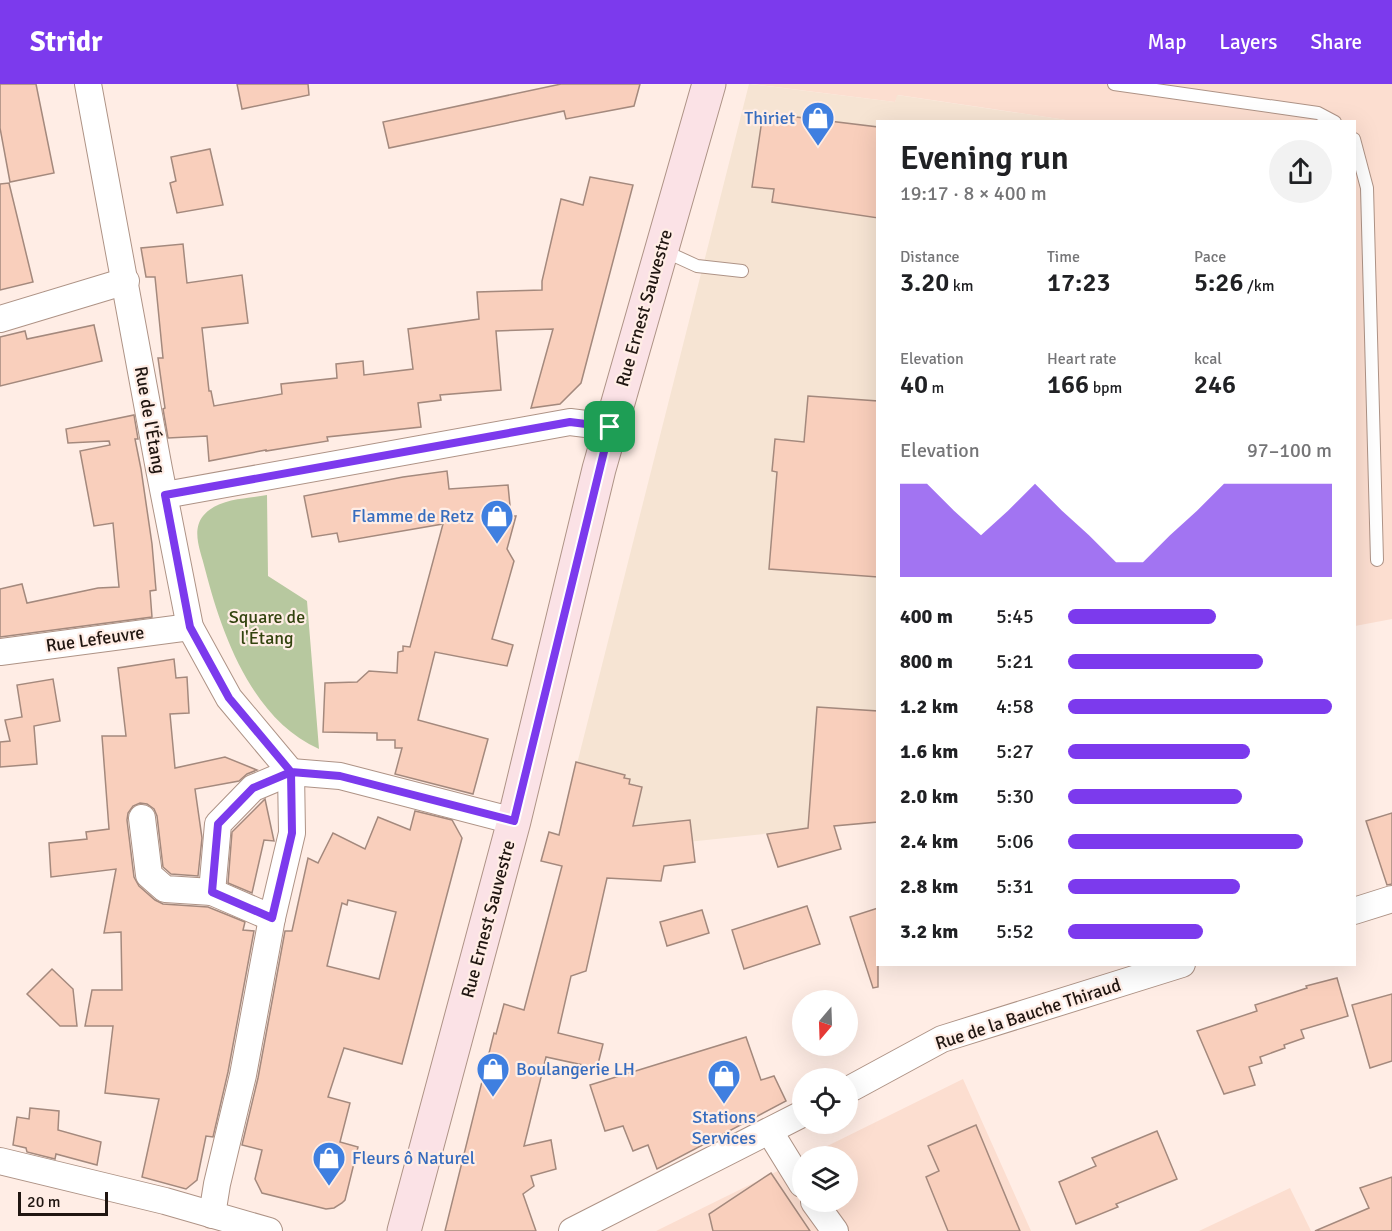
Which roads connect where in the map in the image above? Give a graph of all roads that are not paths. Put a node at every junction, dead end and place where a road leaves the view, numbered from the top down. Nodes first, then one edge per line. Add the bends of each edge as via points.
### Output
1 (88, 84) edge
2 (709, 84) edge
3 (1114, 84) edge
4 (1331, 120) edge
5 (1356, 147) edge
6 (661, 250) junction
7 (742, 271) dead end
8 (126, 282) junction
9 (0, 319) edge
10 (610, 427) junction
11 (165, 495) junction
12 (1377, 560) dead end
13 (190, 627) junction
14 (0, 652) edge
15 (291, 772) junction
16 (142, 818) dead end
17 (514, 821) junction
18 (212, 892) junction
19 (1392, 899) edge
20 (1356, 910) edge
21 (272, 918) junction
22 (1176, 966) edge
23 (858, 1085) edge
24 (792, 1119) edge
25 (770, 1131) junction
26 (0, 1161) edge
27 (792, 1167) edge
28 (821, 1212) edge
29 (210, 1223) edge
30 (269, 1231) edge
31 (404, 1231) edge
32 (572, 1231) edge
33 (835, 1231) edge

1 - 8 street, Rue de l'Étang
2 - 6 main road, Rue Ernest Sauvestre
3 - 4 lane via 1318,113
5 - 12 lane via 1367,188
6 - 7 lane via 697,266
6 - 10 main road, Rue Ernest Sauvestre
8 - 9 street
8 - 11 street, Rue de l'Étang
10 - 11 street via 570,422
10 - 17 main road, Rue Ernest Sauvestre
11 - 13 street, Rue de l'Étang
13 - 14 street, Rue Lefeuvre
13 - 15 street, Rue de l'Étang via 229,698
15 - 17 street via 340,776
15 - 18 street via 253,788 218,824
15 - 21 street via 292,833
16 - 18 street via 149,875 165,889
17 - 31 main road, Rue Ernest Sauvestre
18 - 21 street
19 - 20 street
21 - 29 street
22 - 23 street, Rue de la Bauche Thiraud via 942,1039
24 - 25 street
25 - 27 street
25 - 32 street
26 - 29 street via 165,1201
28 - 33 street
29 - 30 street

